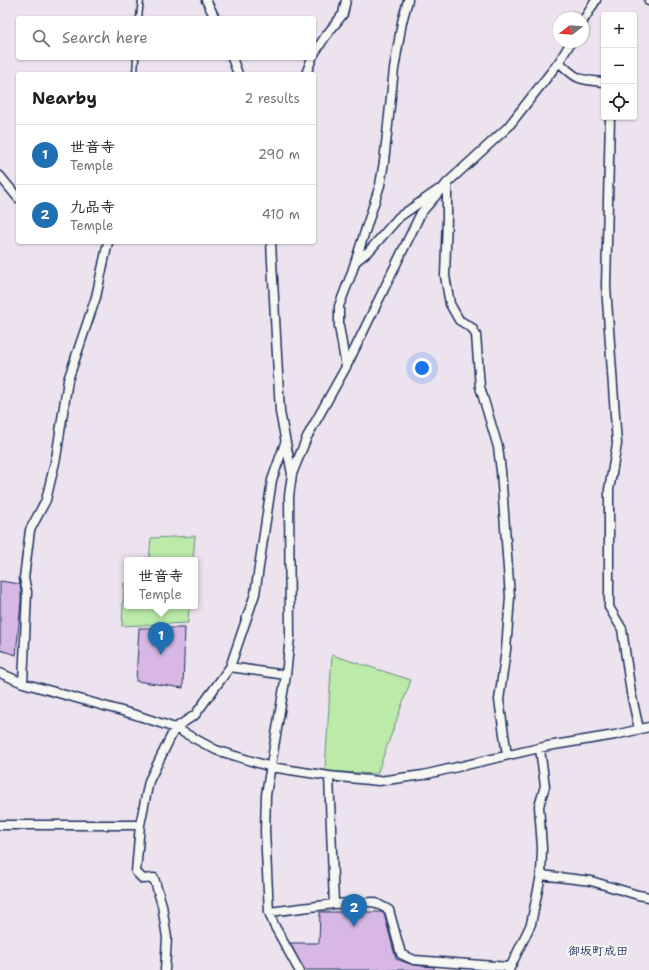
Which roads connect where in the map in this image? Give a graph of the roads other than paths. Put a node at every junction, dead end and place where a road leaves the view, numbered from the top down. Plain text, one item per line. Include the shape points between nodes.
1 (141, 0) edge
2 (206, 0) edge
3 (346, 0) edge
4 (408, 0) edge
5 (596, 0) edge
6 (589, 12) edge
7 (139, 16) edge
8 (214, 16) edge
9 (567, 48) edge
10 (316, 51) edge
11 (136, 60) edge
12 (233, 60) edge
13 (311, 60) edge
14 (559, 62) junction
15 (135, 72) edge
16 (237, 72) edge
17 (307, 72) edge
18 (601, 82) edge
19 (610, 120) edge
20 (0, 176) edge
21 (447, 184) junction
22 (16, 196) edge
23 (108, 244) edge
24 (271, 244) edge
25 (355, 262) junction
26 (346, 367) junction
27 (286, 442) junction
28 (292, 474) junction
29 (230, 667) junction
30 (0, 673) edge
31 (286, 675) junction
32 (23, 683) junction
33 (649, 727) edge
34 (175, 728) junction
35 (639, 729) junction
36 (540, 749) junction
37 (507, 755) junction
38 (271, 767) junction
39 (329, 776) junction
40 (140, 825) junction
41 (0, 826) edge
42 (541, 875) junction
43 (649, 897) edge
44 (334, 904) junction
45 (269, 912) junction
46 (509, 969) edge
47 (165, 970) edge
48 (299, 970) edge

1 - 7 lane
2 - 8 street
3 - 10 street via 343,14
4 - 25 street via 394,70 380,185
5 - 6 street
9 - 14 street
11 - 15 lane
12 - 16 street
13 - 17 street
14 - 18 street via 571,74 582,80
14 - 21 street via 508,127
19 - 35 street via 606,286 617,444 609,490 609,607 622,629
20 - 22 street
21 - 25 street via 399,217 370,250
21 - 26 street via 421,213
21 - 37 street via 445,276 450,304 459,320 472,328 476,335 480,387 498,447 501,471 510,597 499,700
23 - 32 street via 96,297 68,380 56,458 46,500 30,530 24,578 27,592
24 - 27 street via 280,412
25 - 26 street via 339,306 339,326
26 - 28 street via 307,437
27 - 28 street
27 - 29 street via 272,480 255,594
28 - 31 street via 289,496 290,637
29 - 31 street
29 - 34 street via 195,715
30 - 32 street
31 - 38 street
32 - 34 street
33 - 35 street
34 - 38 street via 216,750
34 - 40 street via 150,781
35 - 36 street
36 - 37 street
36 - 42 street via 545,786 539,806
37 - 39 street via 422,775 379,781
38 - 39 street
38 - 45 street via 266,796 265,831
39 - 44 street
40 - 41 street
40 - 47 street via 136,872 143,879 154,878 162,905 167,938
42 - 43 street via 591,881
42 - 46 street via 531,924
44 - 45 street
44 - 46 street via 374,902 389,910 401,954 414,960
45 - 48 street

